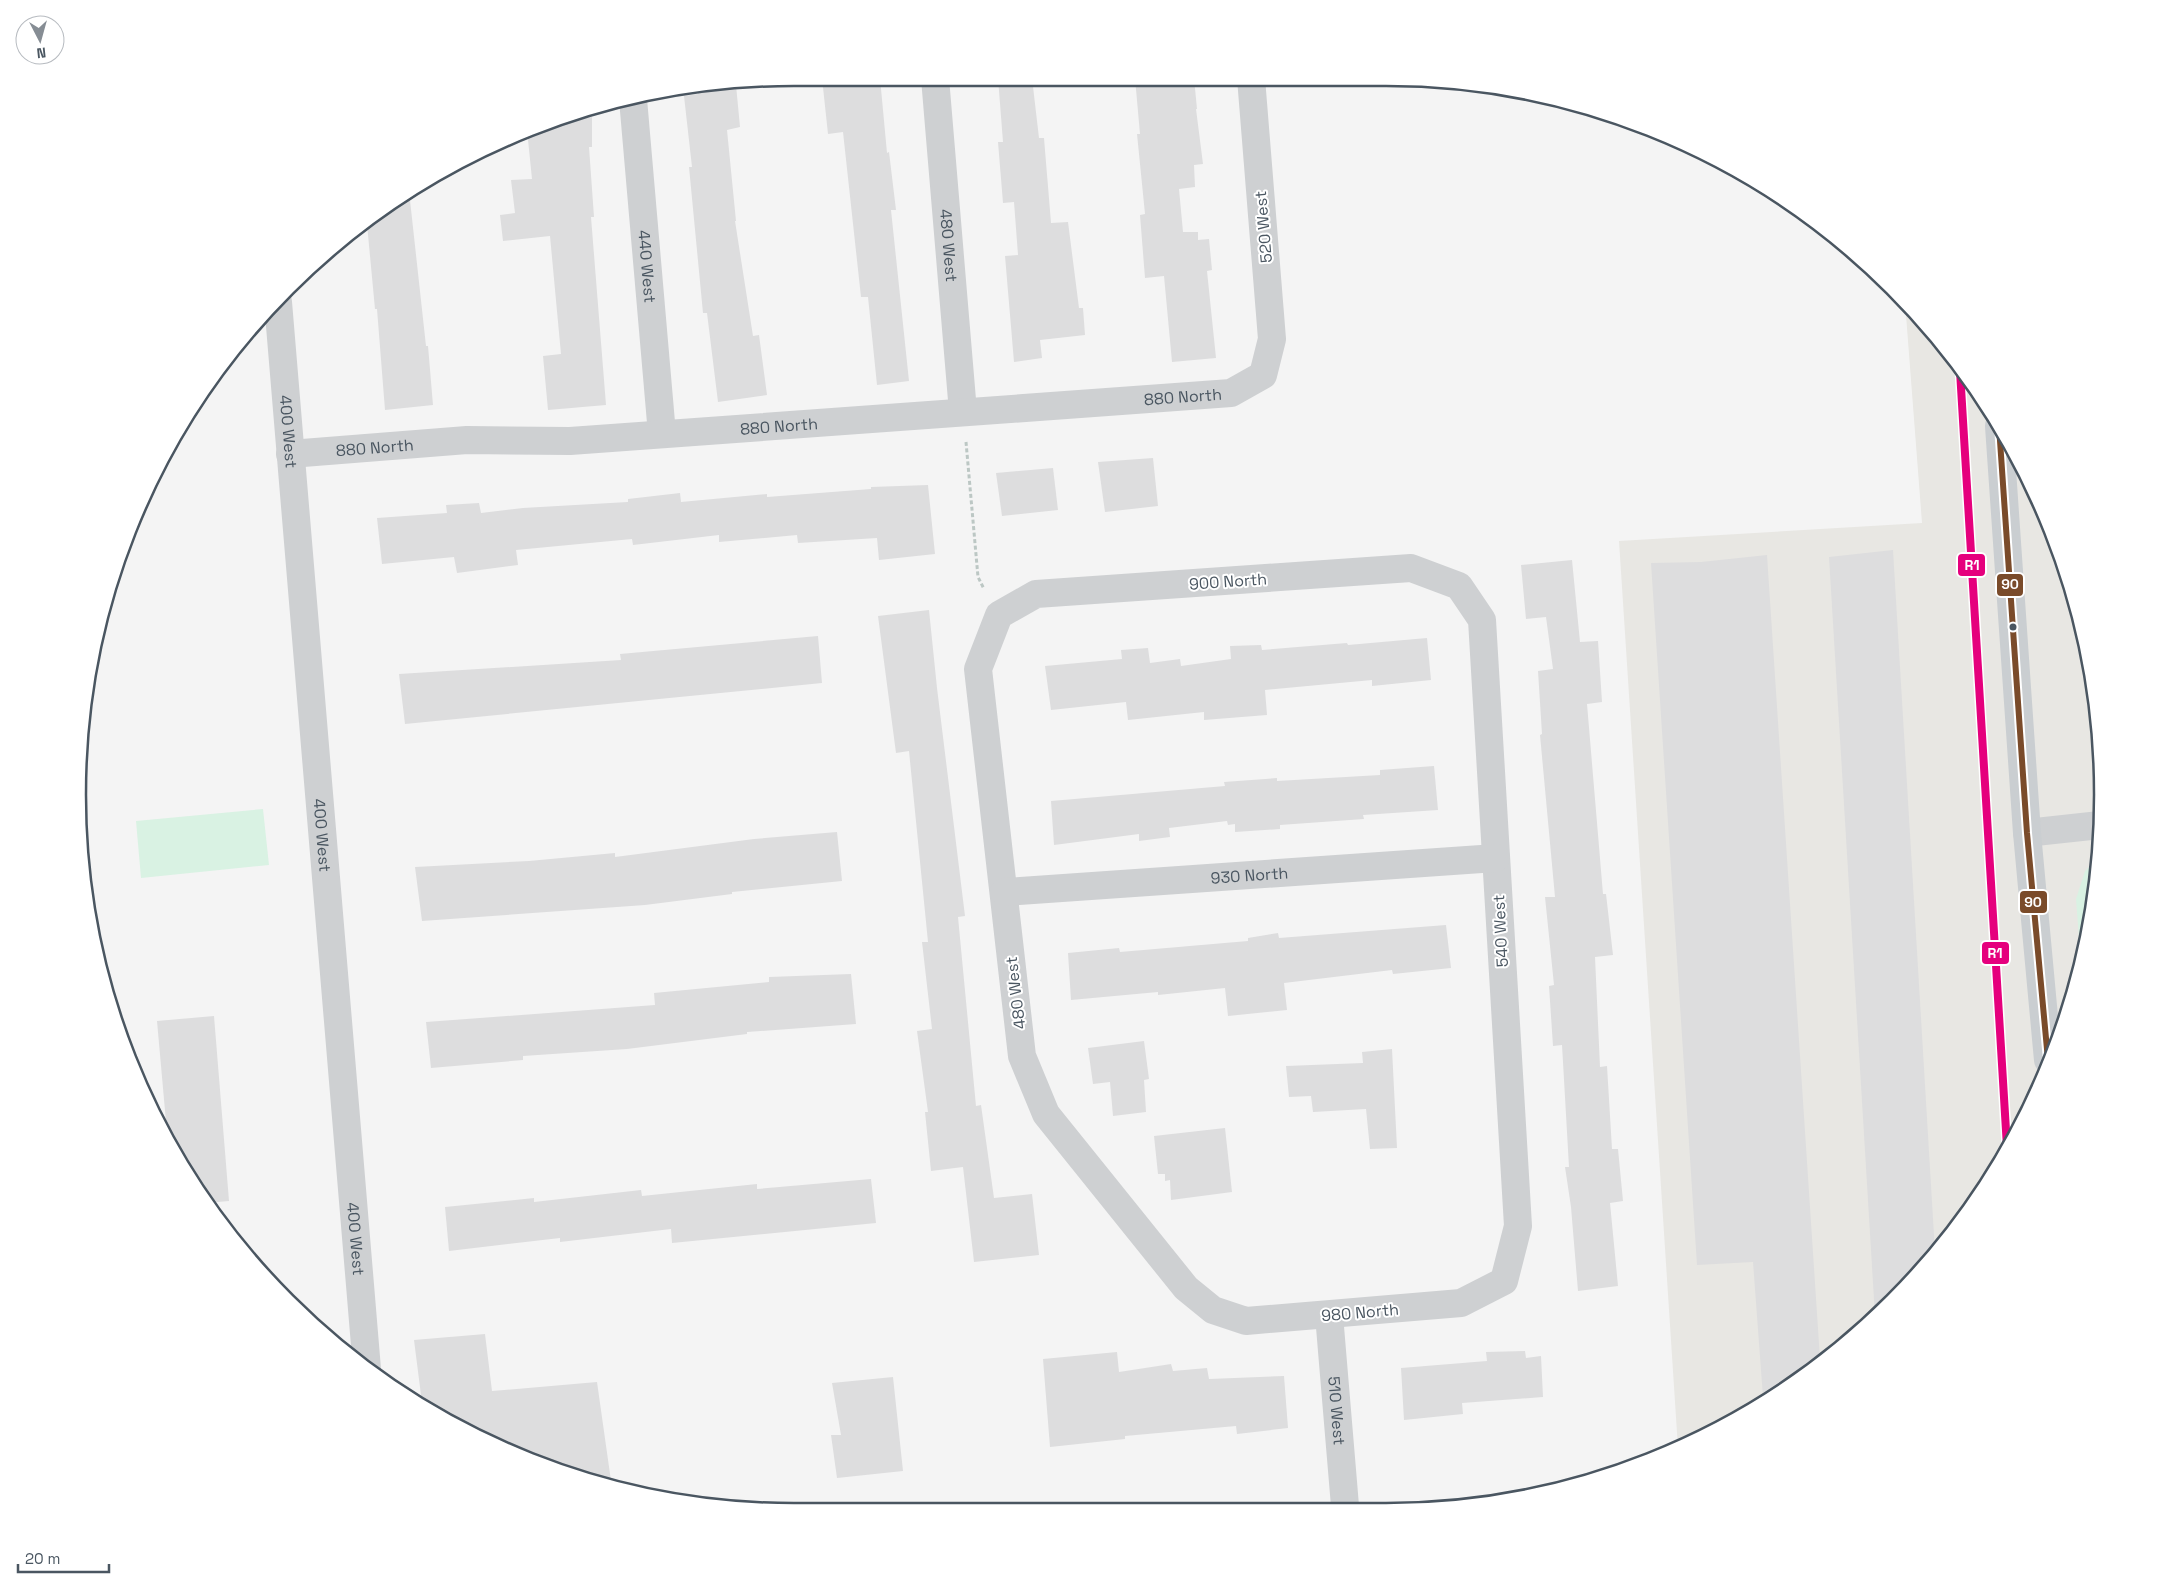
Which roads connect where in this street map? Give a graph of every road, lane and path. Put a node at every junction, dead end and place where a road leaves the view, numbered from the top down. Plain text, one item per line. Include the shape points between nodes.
1 (936, 86) edge
2 (1252, 86) edge
3 (634, 105) edge
4 (279, 310) edge
5 (1263, 375) joint
6 (963, 412) junction
7 (662, 434) junction
8 (290, 454) junction
9 (2008, 457) edge
10 (1459, 586) joint
11 (992, 604) junction
12 (2093, 826) edge
13 (2027, 832) junction
14 (1496, 858) junction
15 (1004, 892) junction
16 (2047, 1047) edge
17 (1504, 1282) joint
18 (1213, 1310) joint
19 (1329, 1315) junction
20 (366, 1358) edge
21 (1345, 1503) edge

1 - 6 street, 480 West
2 - 5 street, 520 West via 1272,339
3 - 7 street, 440 West
4 - 8 street, 400 West
5 - 6 street, 880 North via 1230,393
6 - 7 street, 880 North
6 - 11 path via 978,577
7 - 8 street, 880 North via 570,441 467,440
8 - 20 street, 400 West
9 - 13 main road
10 - 11 street, 900 North via 1411,568 1036,594
10 - 14 street, 540 West via 1482,620
11 - 15 street, 480 West via 978,669
12 - 13 street
13 - 16 main road
14 - 15 street, 930 North
14 - 17 street, 540 West via 1518,1226
15 - 18 street, 480 West via 1022,1056 1046,1114 1186,1288
17 - 19 street, 980 North via 1461,1303
18 - 19 street, 980 North via 1246,1321
19 - 21 street, 510 West

